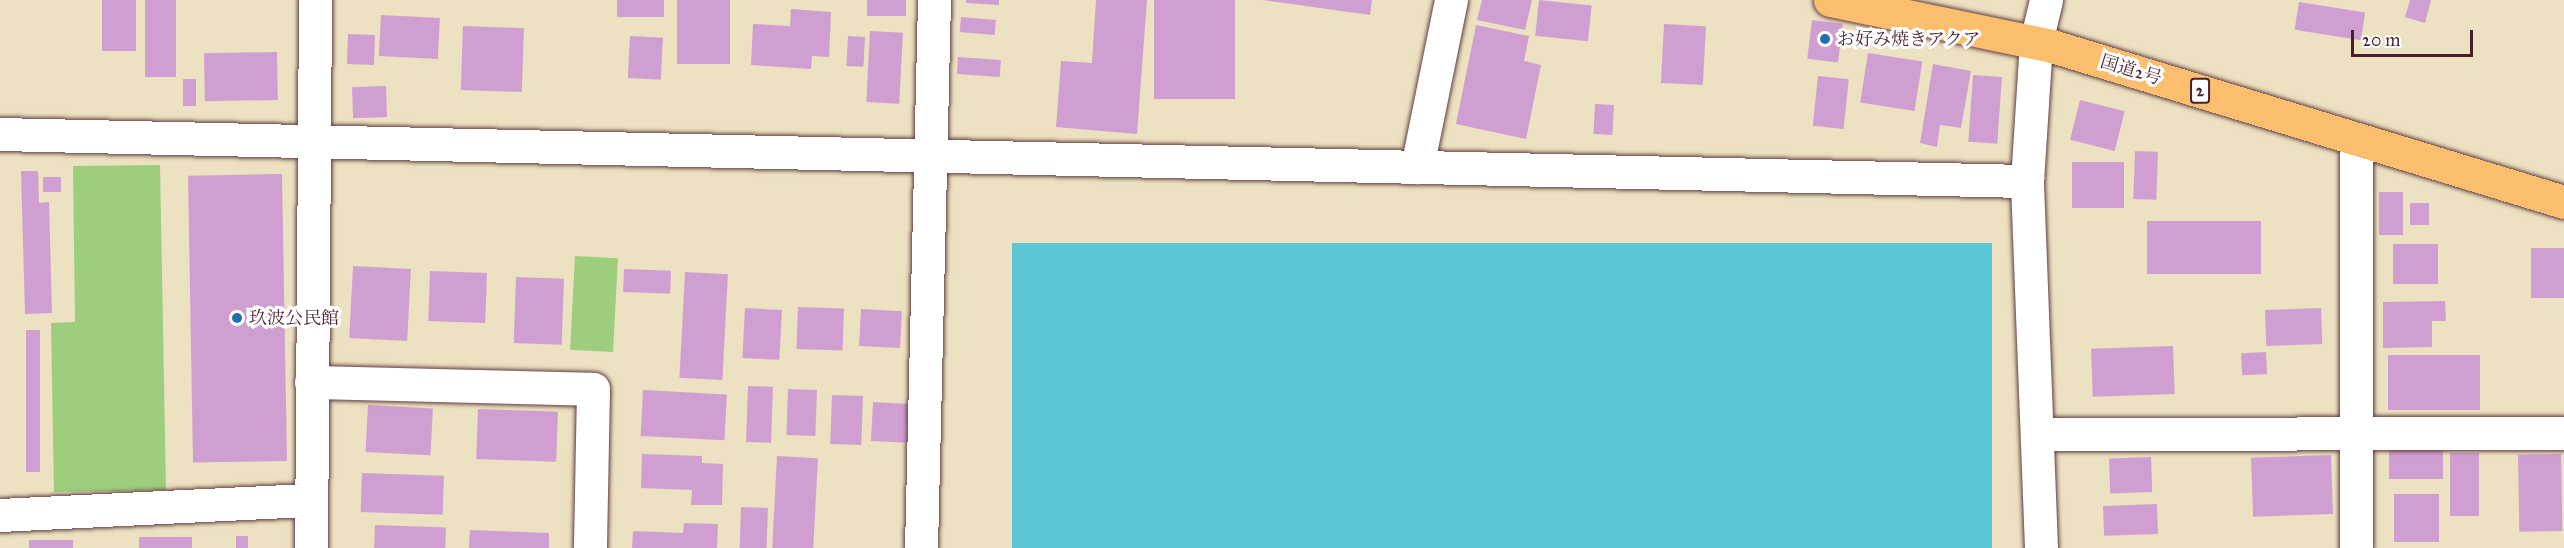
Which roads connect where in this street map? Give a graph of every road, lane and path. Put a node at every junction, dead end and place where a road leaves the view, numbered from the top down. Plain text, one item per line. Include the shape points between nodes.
1 (315, 0) edge
2 (934, 0) edge
3 (1451, 0) edge
4 (1830, 0) edge
5 (2046, 0) edge
6 (2036, 42) junction
7 (0, 134) edge
8 (2356, 139) junction
9 (311, 141) junction
10 (926, 153) junction
11 (1417, 167) junction
12 (2027, 181) junction
13 (2564, 202) edge
14 (311, 382) junction
15 (2355, 431) junction
16 (2564, 433) edge
17 (2037, 434) junction
18 (311, 500) junction
19 (0, 515) edge
20 (311, 548) edge
21 (590, 548) edge
22 (921, 548) edge
23 (2041, 548) edge
24 (2356, 548) edge

1 - 9 street
2 - 10 street
3 - 11 street
4 - 6 highway, 国道2号 / 2
5 - 6 street
6 - 8 highway, 国道2号 / 2
6 - 12 street
7 - 9 street
8 - 13 highway, 国道2号 / 2
8 - 15 street
9 - 10 street
9 - 14 street
10 - 11 street
10 - 22 street
11 - 12 street
12 - 17 street
14 - 18 street
14 - 21 street via 593,389
15 - 16 street
15 - 17 street
15 - 24 street
17 - 23 street
18 - 19 street
18 - 20 street

